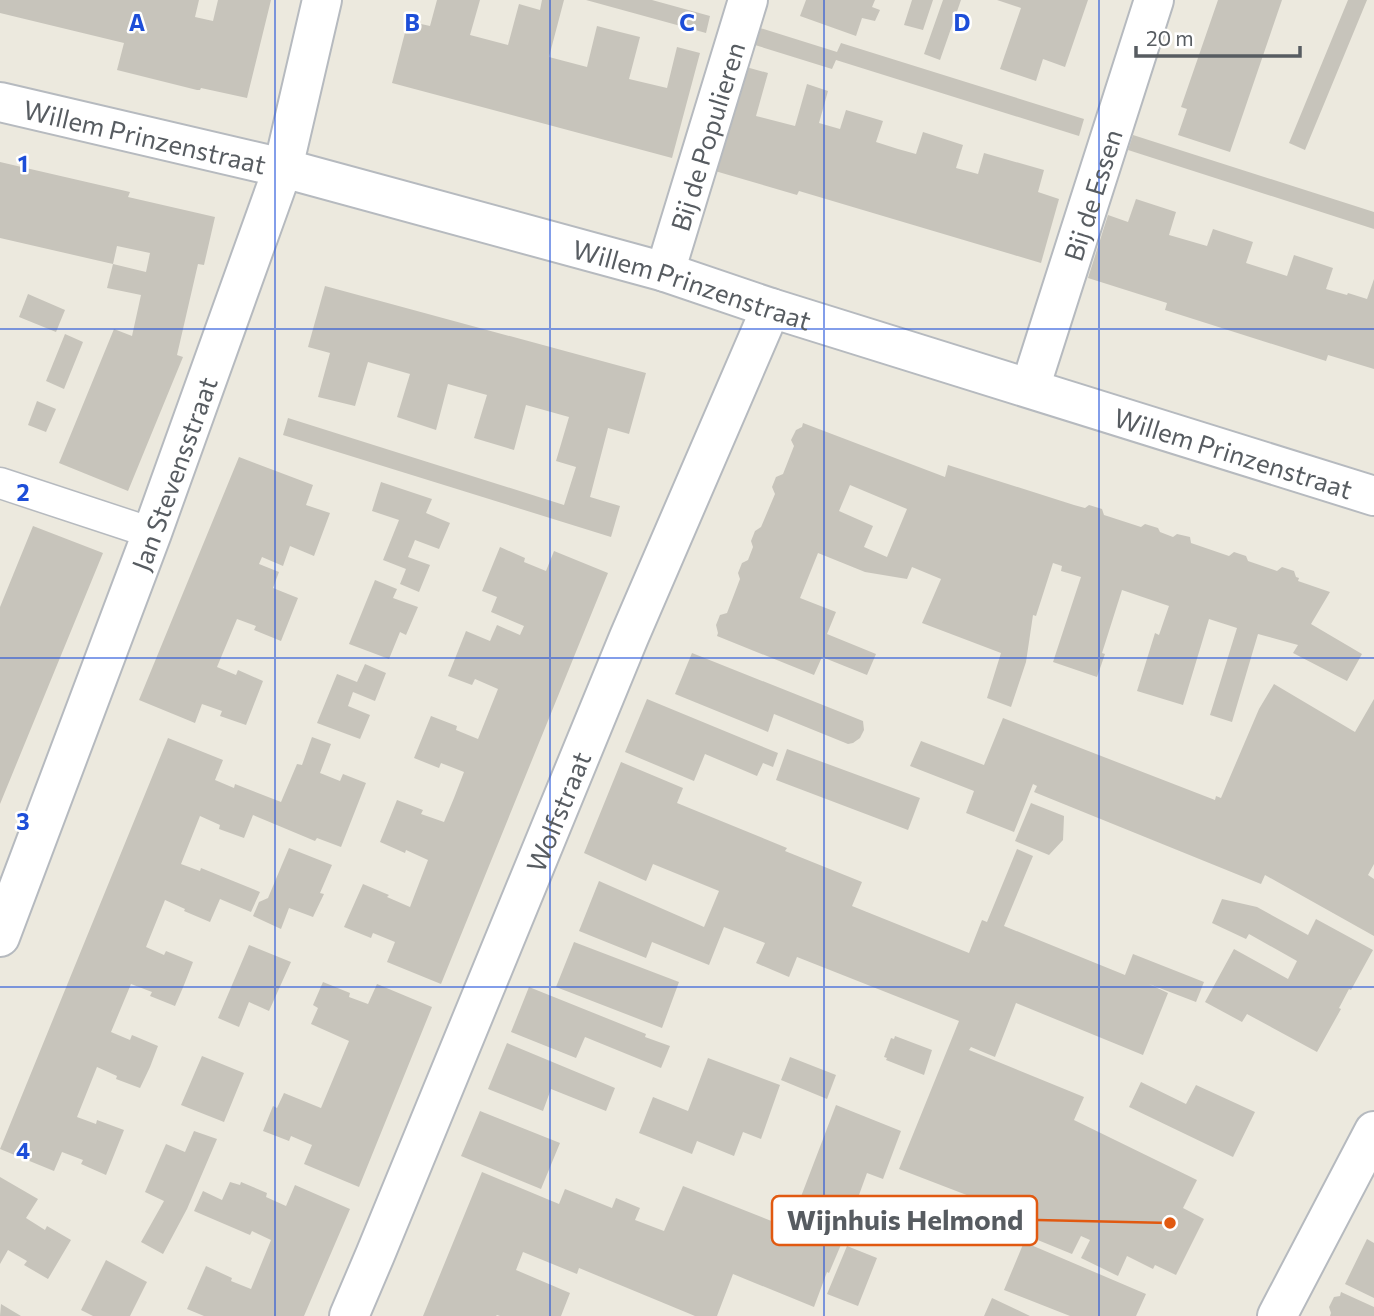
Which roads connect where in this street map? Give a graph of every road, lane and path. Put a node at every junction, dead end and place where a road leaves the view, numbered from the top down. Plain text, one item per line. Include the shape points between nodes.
1 (322, 0) edge
2 (748, 0) edge
3 (1154, 0) edge
4 (0, 102) edge
5 (283, 168) junction
6 (665, 272) junction
7 (771, 308) junction
8 (1030, 388) junction
9 (0, 483) edge
10 (1374, 496) edge
11 (152, 533) junction
12 (0, 937) edge
13 (1374, 1131) edge
14 (349, 1316) edge
15 (1277, 1316) edge

1 - 5 street, Jan Stevensstraat
2 - 6 street, Bij de Populieren
3 - 8 street, Bij de Essen
4 - 5 street, Willem Prinzenstraat
5 - 6 street, Willem Prinzenstraat
5 - 11 street, Jan Stevensstraat
6 - 7 street, Willem Prinzenstraat
7 - 8 street, Willem Prinzenstraat
7 - 14 street, Wolfstraat via 624,650
8 - 10 street, Willem Prinzenstraat
9 - 11 lane
11 - 12 street, Jan Stevensstraat
13 - 15 street

